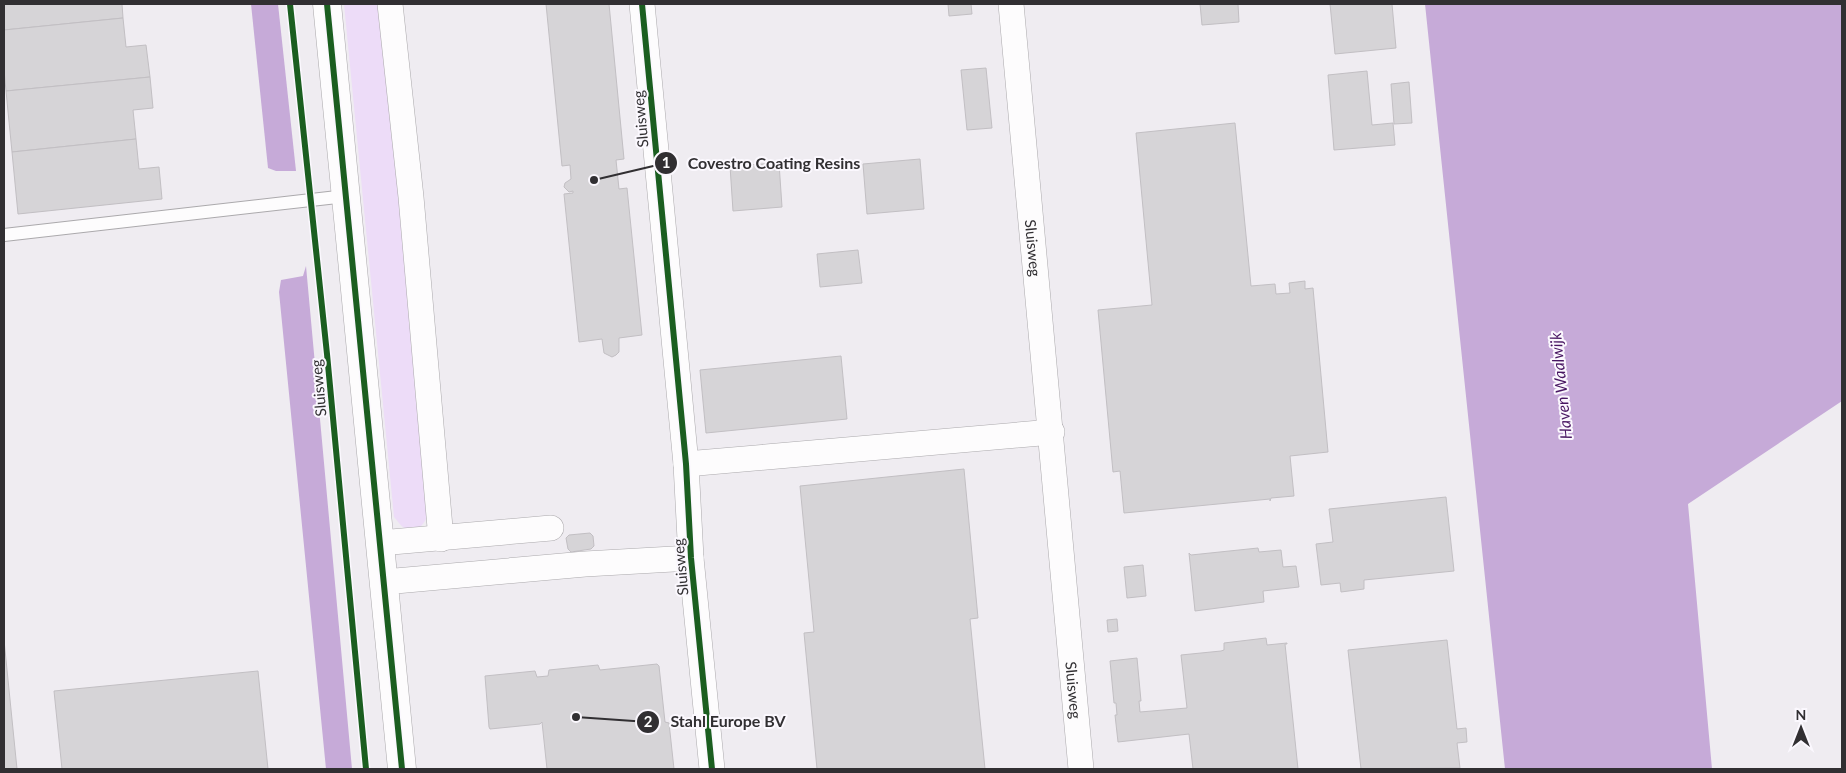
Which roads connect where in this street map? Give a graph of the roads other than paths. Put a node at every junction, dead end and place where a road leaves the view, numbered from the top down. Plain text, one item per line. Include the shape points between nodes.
1 (326, 4) edge
2 (390, 4) edge
3 (642, 4) edge
4 (1011, 4) edge
5 (346, 196) junction
6 (4, 235) edge
7 (1052, 432) junction
8 (686, 464) junction
9 (551, 528) dead end
10 (441, 539) junction
11 (380, 543) junction
12 (691, 558) junction
13 (384, 582) junction
14 (402, 769) edge
15 (712, 769) edge
16 (1081, 769) edge

1 - 5 street
2 - 10 street
3 - 8 street, Sluisweg
4 - 7 street, Sluisweg
5 - 6 lane
5 - 11 street
7 - 8 street
7 - 16 street, Sluisweg
8 - 12 street, Sluisweg
9 - 10 street
10 - 11 street
11 - 13 street
12 - 13 street, Sluisweg
12 - 15 street, Sluisweg
13 - 14 street

